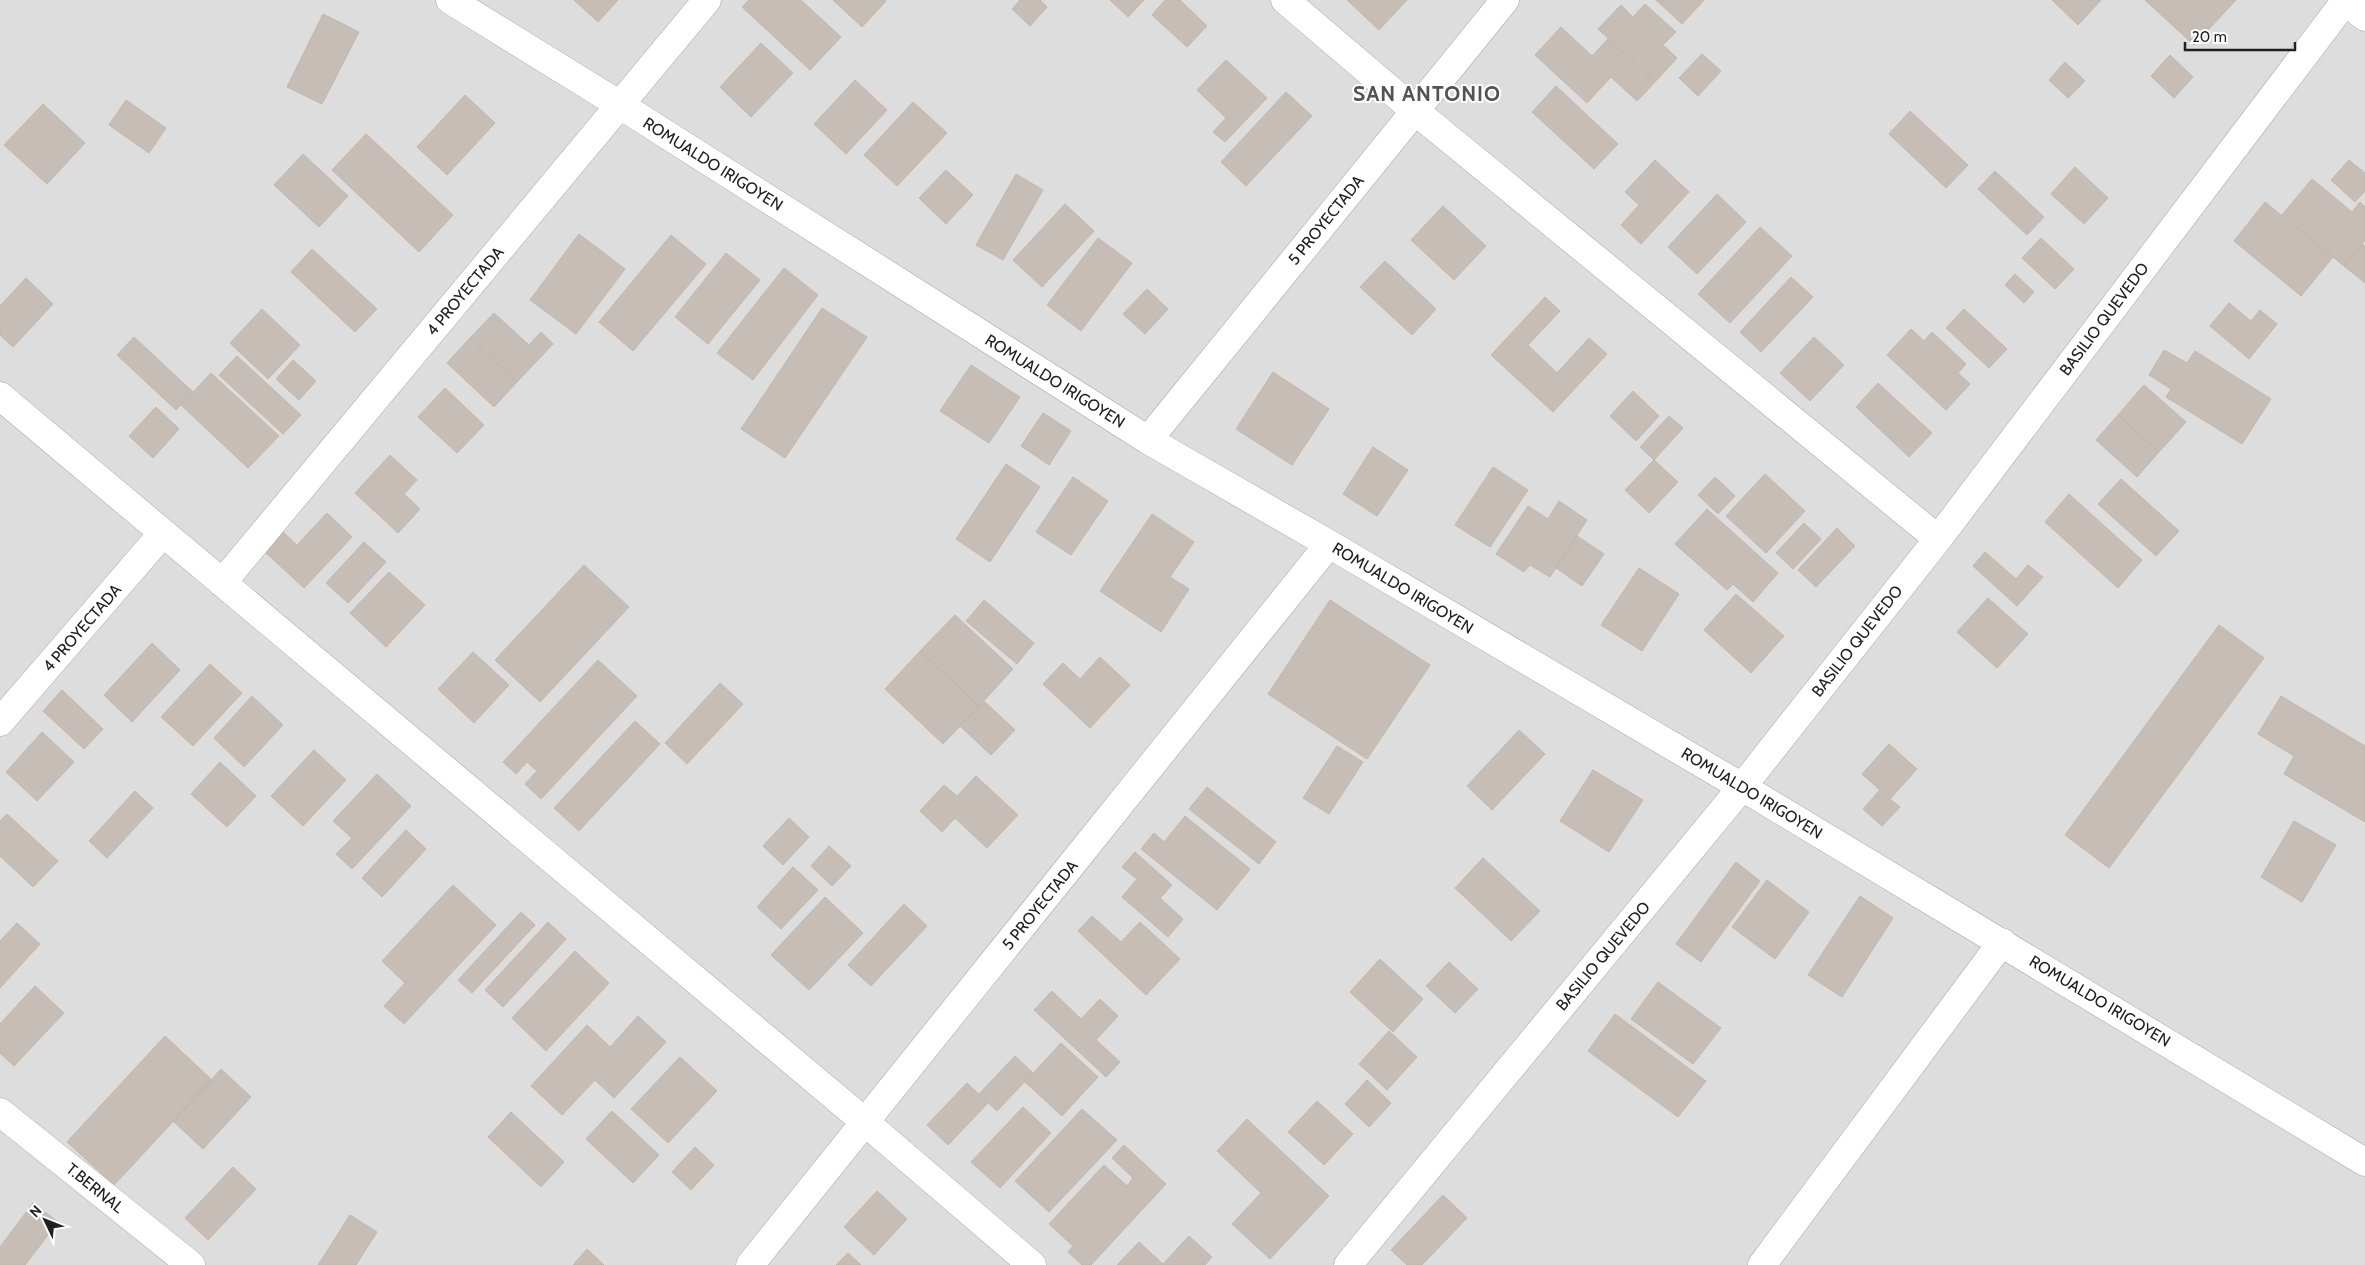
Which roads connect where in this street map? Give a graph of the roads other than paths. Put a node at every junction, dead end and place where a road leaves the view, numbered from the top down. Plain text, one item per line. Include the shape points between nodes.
1 (450, 0) edge
2 (708, 0) edge
3 (1285, 0) edge
4 (1505, 0) edge
5 (2350, 5) edge
6 (620, 105) junction
7 (1414, 110) junction
8 (0, 396) edge
9 (1148, 440) junction
10 (163, 533) junction
11 (1938, 539) junction
12 (1329, 544) junction
13 (222, 583) junction
14 (0, 722) edge
15 (1742, 787) junction
16 (2002, 942) junction
17 (0, 1112) edge
18 (865, 1122) junction
19 (2365, 1162) edge
20 (190, 1265) edge
21 (750, 1265) edge
22 (1032, 1265) edge
23 (1348, 1265) edge
24 (1762, 1265) edge

1 - 6 street, ROMUALDO IRIGOYEN
2 - 6 street, 4 PROYECTADA
3 - 7 street
4 - 7 street, 5 PROYECTADA
5 - 11 street, BASILIO QUEVEDO
6 - 9 street, ROMUALDO IRIGOYEN
6 - 13 street, 4 PROYECTADA
7 - 9 street, 5 PROYECTADA
7 - 11 street
8 - 10 street
9 - 12 street, ROMUALDO IRIGOYEN
10 - 13 street
10 - 14 street, 4 PROYECTADA
11 - 15 street, BASILIO QUEVEDO
12 - 15 street, ROMUALDO IRIGOYEN
12 - 18 street, 5 PROYECTADA
13 - 18 street
15 - 16 street, ROMUALDO IRIGOYEN
15 - 23 street, BASILIO QUEVEDO
16 - 19 street, ROMUALDO IRIGOYEN
16 - 24 street
17 - 20 street, T.BERNAL
18 - 21 street, 5 PROYECTADA
18 - 22 street

